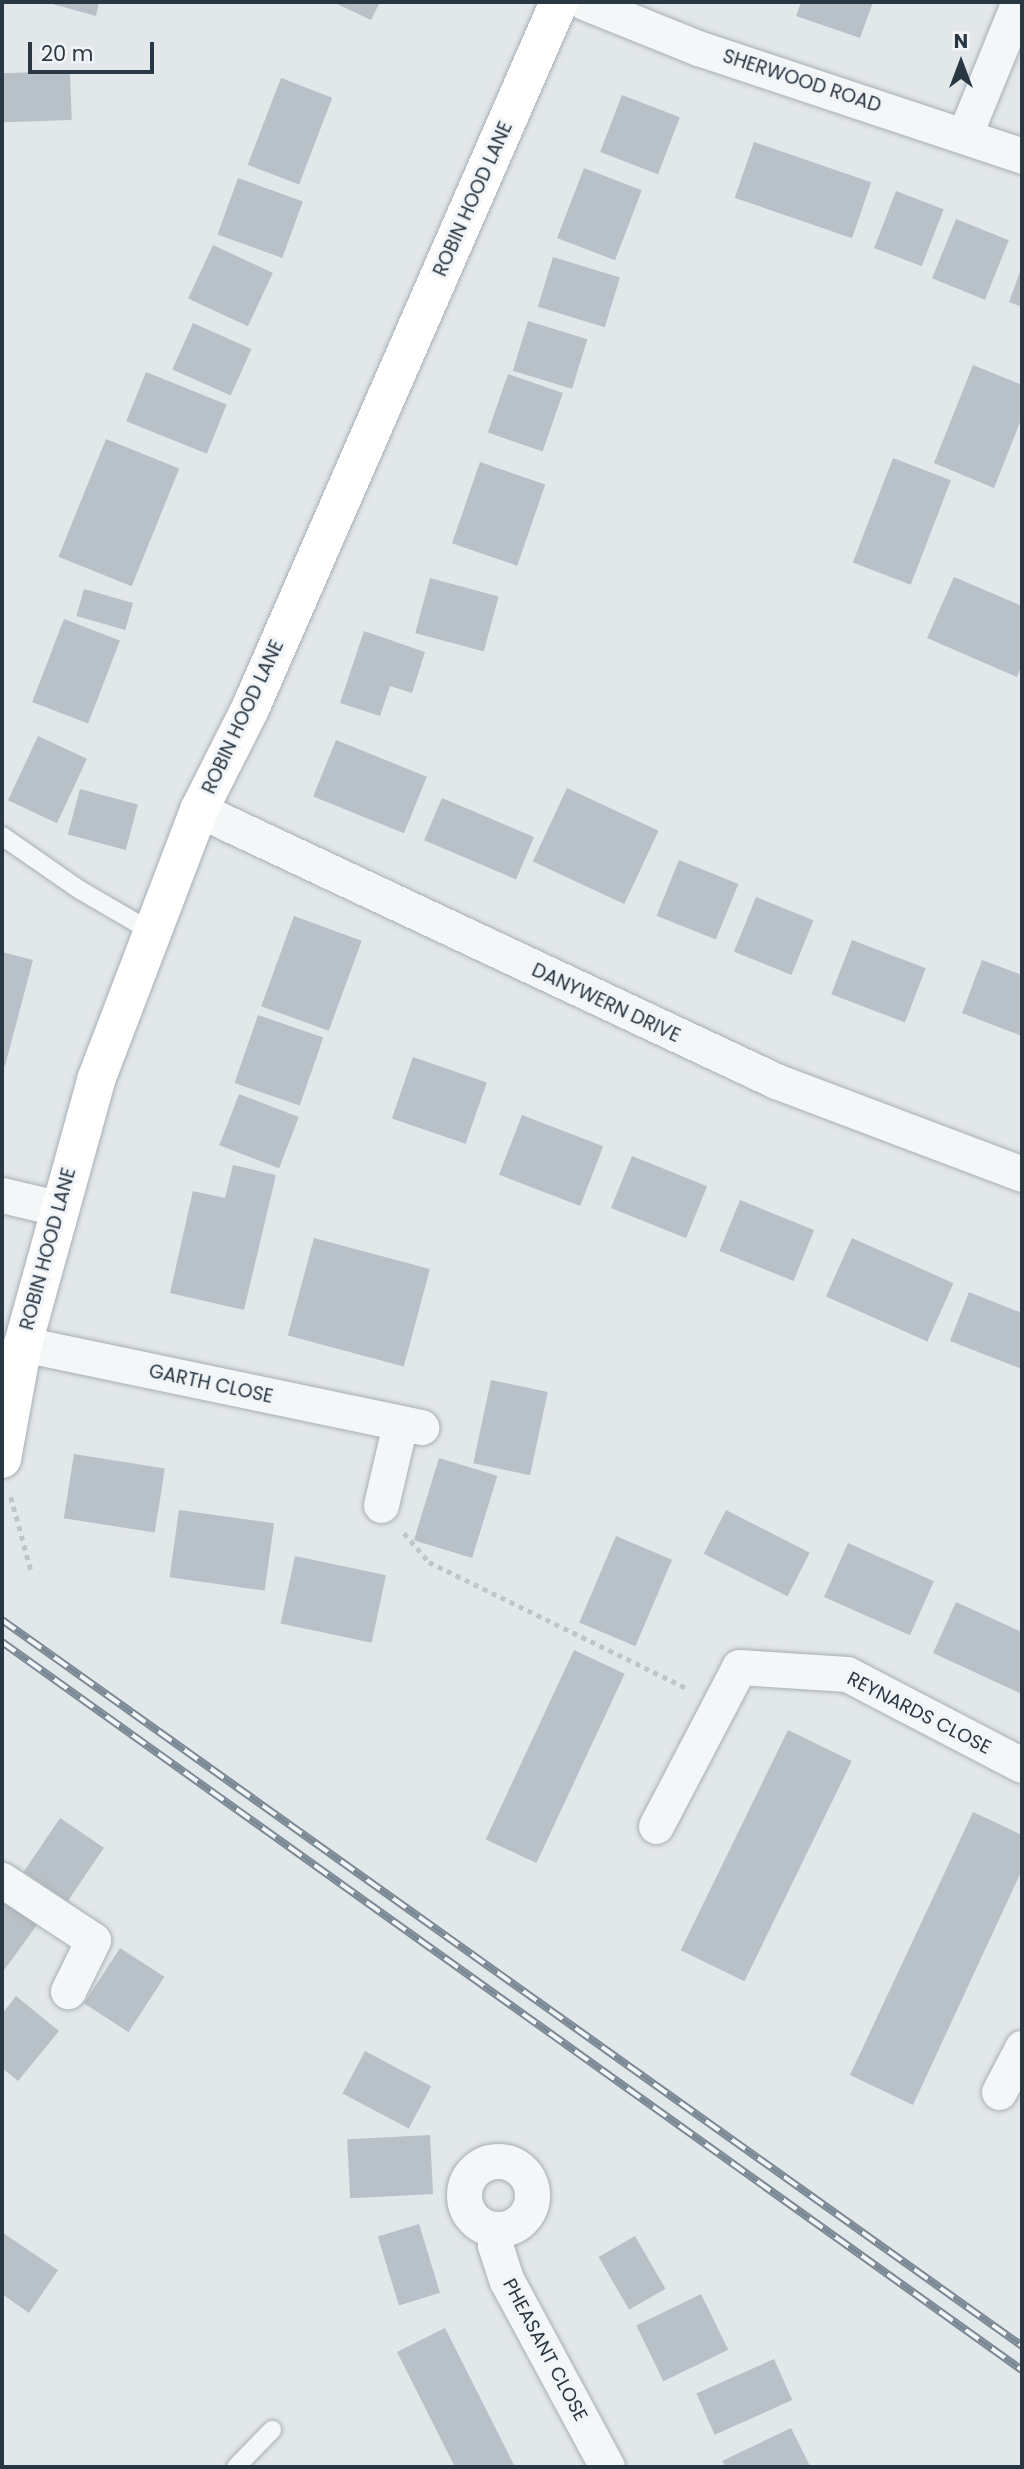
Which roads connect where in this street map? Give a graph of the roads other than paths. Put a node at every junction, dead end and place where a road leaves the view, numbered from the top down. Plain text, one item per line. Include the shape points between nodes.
1 (559, 2) edge
2 (584, 2) edge
3 (1019, 2) edge
4 (965, 134) junction
5 (1022, 156) edge
6 (200, 810) junction
7 (2, 836) edge
8 (154, 933) junction
9 (1022, 1174) edge
10 (2, 1195) edge
11 (57, 1208) junction
12 (23, 1344) junction
13 (4, 1473) edge
14 (382, 1506) road end
15 (1022, 1765) edge
16 (656, 1826) dead end
17 (2, 1880) edge
18 (68, 1992) dead end
19 (1022, 2048) edge
20 (999, 2092) dead end
21 (497, 2229) dead end
22 (272, 2430) dead end
23 (236, 2467) edge
24 (607, 2467) edge

1 - 6 main road, ROBIN HOOD LANE via 250,709
2 - 4 street, SHERWOOD ROAD via 698,48
3 - 4 street
4 - 5 street, SHERWOOD ROAD
6 - 8 main road, ROBIN HOOD LANE
6 - 9 street, DANYWERN DRIVE via 776,1081
7 - 8 lane via 80,890
8 - 11 main road, ROBIN HOOD LANE via 96,1080
10 - 11 street
11 - 12 main road, ROBIN HOOD LANE
12 - 13 main road, ROBIN HOOD LANE
12 - 14 street, GARTH CLOSE via 411,1425
15 - 16 street, REYNARDS CLOSE via 847,1674 739,1667
17 - 18 street via 93,1940
19 - 20 street
21 - 24 street, PHEASANT CLOSE via 495,2245 507,2281
22 - 23 lane

